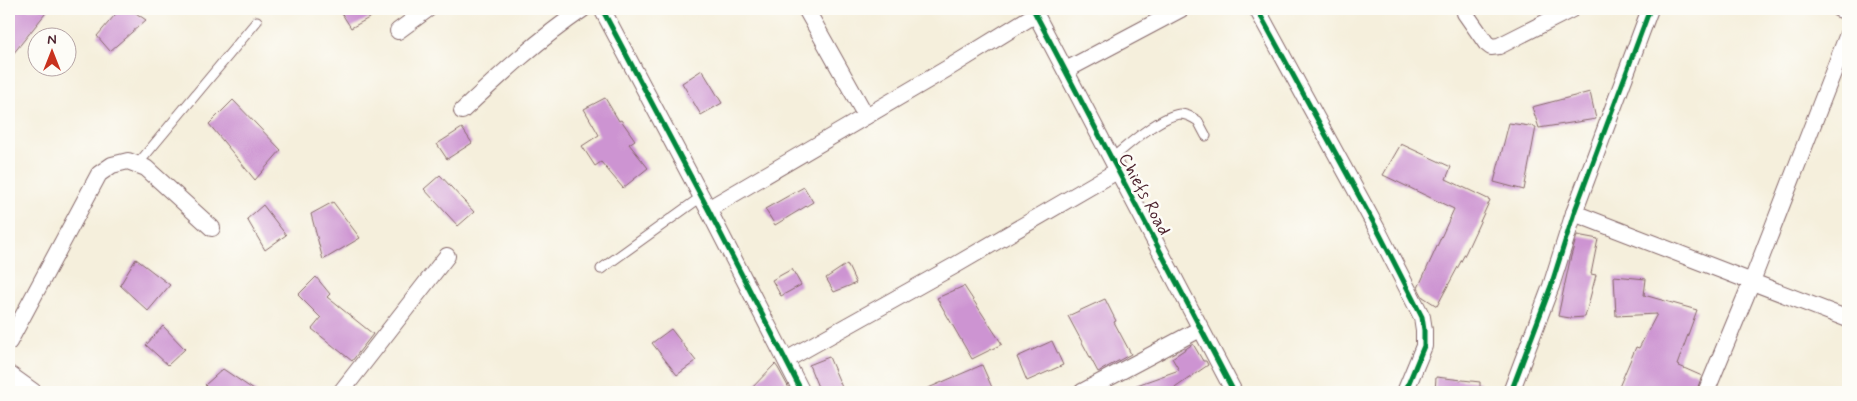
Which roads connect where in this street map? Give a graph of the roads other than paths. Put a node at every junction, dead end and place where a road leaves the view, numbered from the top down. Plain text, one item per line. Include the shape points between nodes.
1 (428, 9) edge
2 (583, 9) edge
3 (602, 9) edge
4 (806, 9) edge
5 (1181, 9) edge
6 (1257, 9) edge
7 (1572, 9) edge
8 (1650, 9) edge
9 (1839, 9) edge
10 (1034, 11) edge
11 (1465, 12) dead end
12 (1848, 12) edge
13 (257, 21) dead end
14 (398, 31) dead end
15 (1848, 34) edge
16 (1066, 70) junction
17 (462, 111) dead end
18 (866, 116) junction
19 (1206, 136) dead end
20 (137, 165) junction
21 (1114, 165) junction
22 (705, 203) junction
23 (1574, 213) junction
24 (212, 228) dead end
25 (447, 256) dead end
26 (601, 269) dead end
27 (1752, 281) junction
28 (1848, 319) edge
29 (1200, 328) junction
30 (9, 342) edge
31 (786, 360) junction
32 (9, 374) edge
33 (34, 392) edge
34 (341, 392) edge
35 (802, 392) edge
36 (1082, 392) edge
37 (1234, 392) edge
38 (1405, 392) edge
39 (1511, 392) edge
40 (1706, 392) edge

1 - 14 street
2 - 17 street via 534,45
3 - 22 street
4 - 18 street
5 - 16 street
6 - 38 street via 1422,317 1424,346
7 - 11 street via 1491,47
8 - 23 street
9 - 12 street
10 - 16 street, Chiefs Road
10 - 18 street
13 - 20 lane
15 - 27 street
16 - 21 street, Chiefs Road
18 - 22 street
19 - 21 lane via 1198,121 1182,114 1173,115 1145,131
20 - 24 street via 146,168
20 - 30 street via 128,162 112,165 99,174
21 - 29 street, Chiefs Road
21 - 31 street via 954,266
22 - 26 lane
22 - 31 street
23 - 27 street
23 - 39 street via 1551,286
25 - 34 street
27 - 28 street
27 - 40 street
29 - 36 street
29 - 37 street, Chiefs Road
31 - 35 street
32 - 33 street

